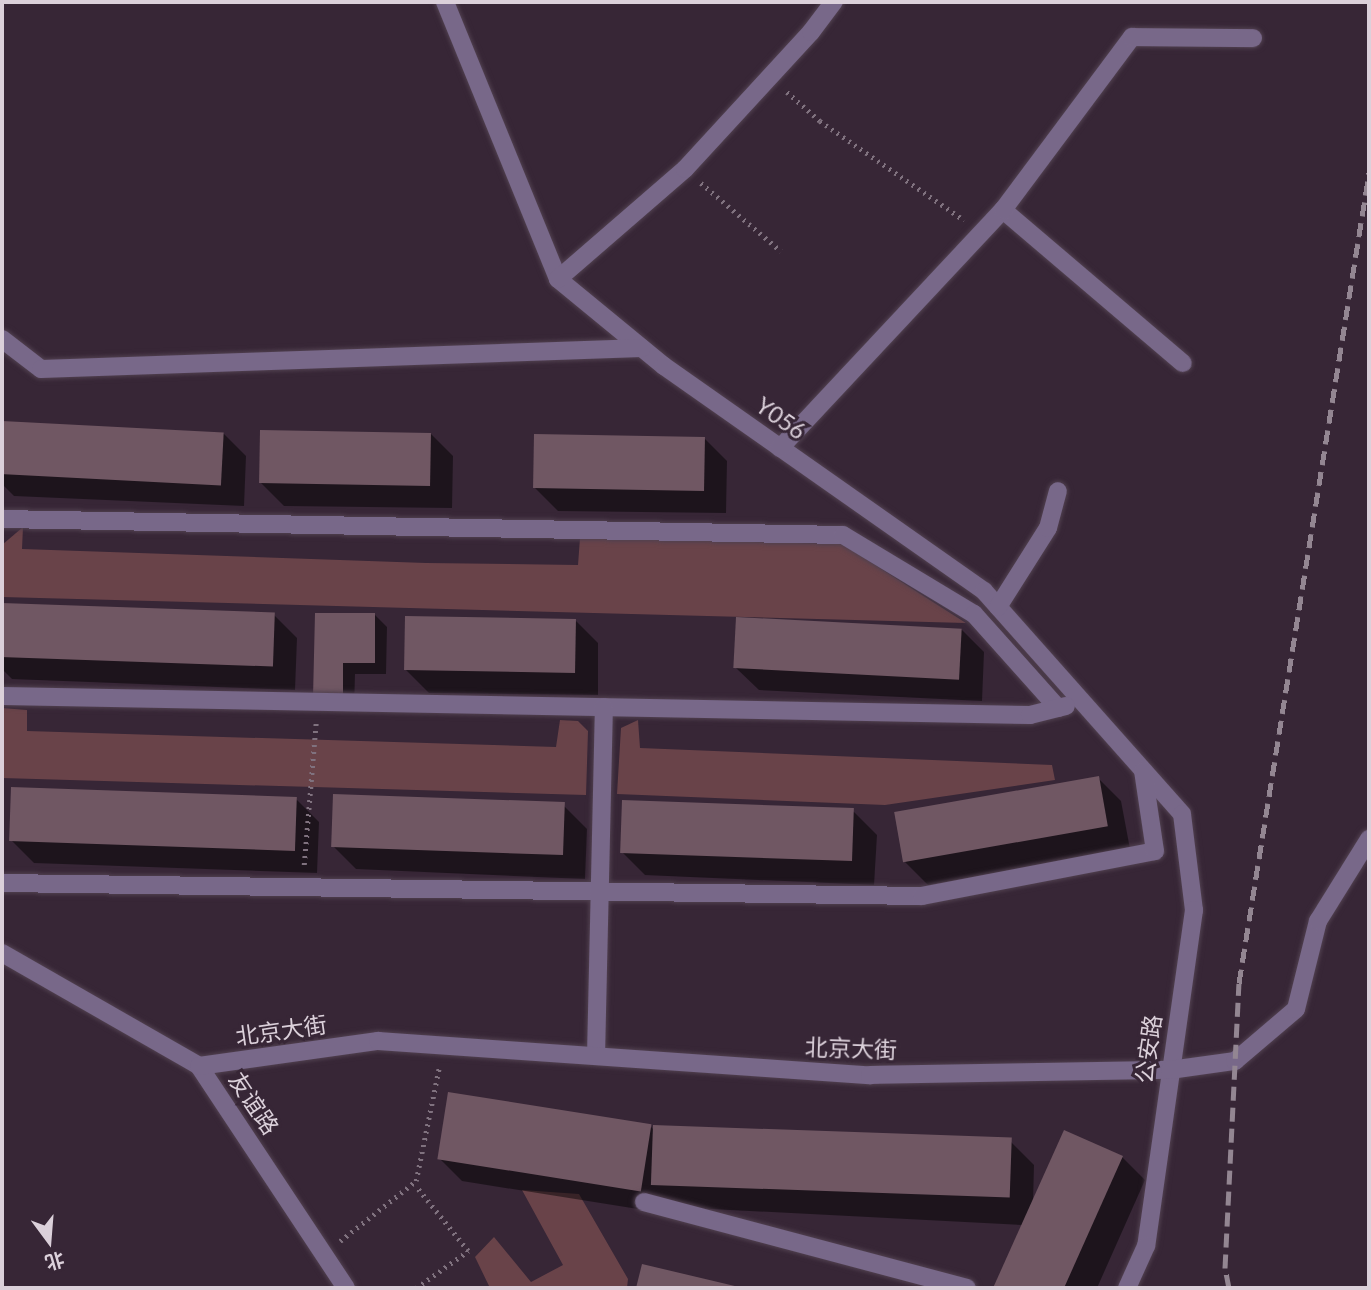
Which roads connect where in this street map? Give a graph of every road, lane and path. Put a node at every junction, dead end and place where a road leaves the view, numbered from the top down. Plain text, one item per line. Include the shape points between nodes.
1 (445, 2) edge
2 (834, 2) edge
3 (1253, 38) dead end
4 (770, 77) junction
5 (685, 169) junction
6 (1003, 210) junction
7 (982, 233) junction
8 (781, 251) dead end
9 (558, 279) junction
10 (2, 339) edge
11 (642, 348) junction
12 (1183, 363) dead end
13 (780, 447) junction
14 (1058, 491) dead end
15 (2, 519) edge
16 (998, 607) junction
17 (2, 696) edge
18 (318, 702) junction
19 (1083, 702) junction
20 (604, 707) junction
21 (1058, 708) junction
22 (1143, 771) junction
23 (1182, 814) joint
24 (1369, 839) edge
25 (2, 883) edge
26 (302, 887) junction
27 (597, 892) junction
28 (2, 953) edge
29 (596, 1056) junction
30 (199, 1066) junction
31 (439, 1068) dead end
32 (1170, 1070) junction
33 (418, 1189) dead end
34 (644, 1202) dead end
35 (325, 1251) junction
36 (346, 1288) edge
37 (416, 1288) edge
38 (967, 1288) edge
39 (1127, 1288) edge

1 - 9 street, Y056 / Y056
2 - 4 street
3 - 6 street via 1132,37
4 - 5 street
4 - 7 path via 820,121
5 - 8 path
5 - 9 street
6 - 7 street
6 - 12 street
7 - 13 street
9 - 11 street, Y056 / Y056
10 - 11 street via 41,369
11 - 13 street, Y056 / Y056
13 - 16 street, Y056 / Y056 via 984,591
14 - 16 street via 1048,528
15 - 21 street via 844,535 974,614
16 - 19 street, Y056 / Y056
17 - 18 street
18 - 20 street
18 - 26 path
19 - 21 street
19 - 22 street, Y056 / Y056
20 - 21 street via 1030,715
20 - 27 street
22 - 23 street, Y056 / Y056
22 - 27 street via 1155,851 922,896
23 - 32 street, 公安路 via 1194,910
24 - 32 street, 北京大街 via 1318,921 1296,1009 1236,1061
25 - 26 street
26 - 27 street
27 - 29 street
28 - 30 street, 友谊路
29 - 30 street, 北京大街 via 378,1041
29 - 32 street, 北京大街 via 870,1075
30 - 35 street, 友谊路
31 - 35 path via 416,1181
32 - 39 street, 公安路 via 1146,1246
33 - 37 path via 468,1251
34 - 38 street
35 - 36 street, 友谊路

